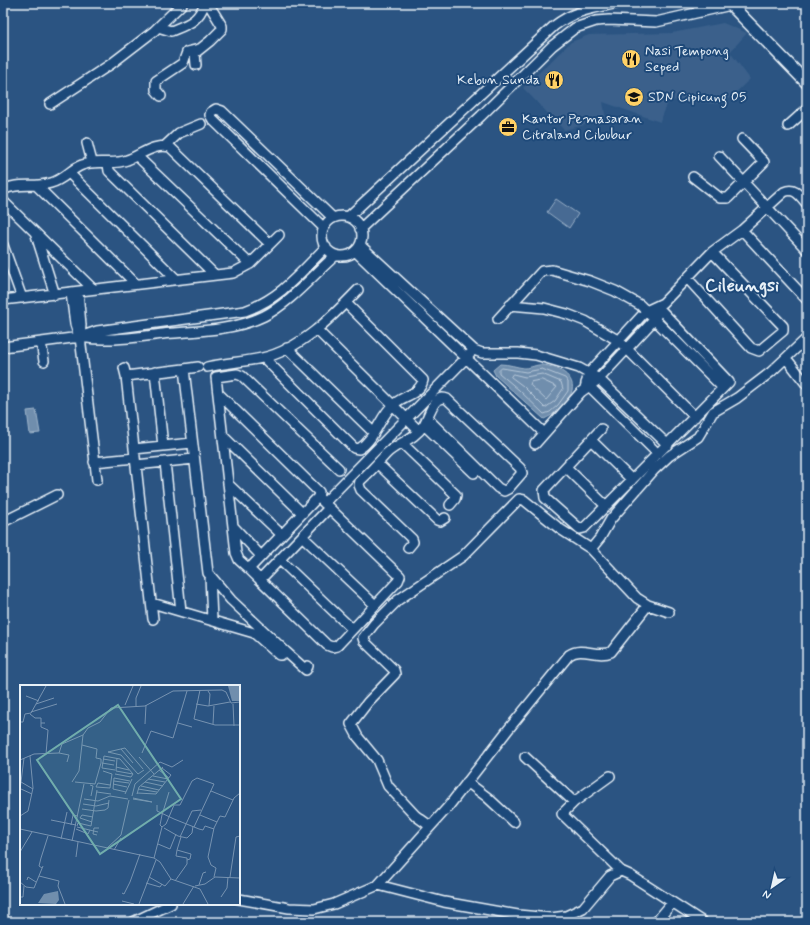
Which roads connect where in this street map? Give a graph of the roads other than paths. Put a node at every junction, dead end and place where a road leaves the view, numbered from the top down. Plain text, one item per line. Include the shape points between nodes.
1 (183, 3) edge
2 (205, 3) edge
3 (208, 3) edge
4 (619, 3) edge
5 (696, 3) edge
6 (730, 4) edge
7 (702, 12) junction
8 (158, 27) junction
9 (200, 49) junction
10 (196, 65) dead end
11 (495, 81) junction
12 (807, 83) edge
13 (505, 91) junction
14 (161, 96) dead end
15 (50, 104) dead end
16 (807, 109) edge
17 (456, 117) junction
18 (202, 124) dead end
19 (788, 126) dead end
20 (466, 129) junction
21 (742, 139) dead end
22 (87, 143) dead end
23 (165, 146) junction
24 (136, 156) junction
25 (718, 156) dead end
26 (92, 162) junction
27 (108, 164) junction
28 (69, 173) junction
29 (693, 177) dead end
30 (743, 182) junction
31 (37, 186) junction
32 (3, 190) edge
33 (3, 201) edge
34 (807, 204) edge
35 (767, 208) junction
36 (348, 217) junction
37 (333, 218) junction
38 (324, 228) junction
39 (360, 229) junction
40 (742, 230) junction
41 (36, 233) junction
42 (279, 235) dead end
43 (270, 244) junction
44 (3, 245) edge
45 (326, 248) junction
46 (357, 248) junction
47 (807, 250) edge
48 (712, 252) junction
49 (336, 255) junction
50 (250, 264) junction
51 (381, 269) junction
52 (215, 275) junction
53 (687, 278) junction
54 (176, 280) junction
55 (136, 284) junction
56 (93, 290) junction
57 (358, 290) dead end
58 (75, 292) junction
59 (55, 295) junction
60 (22, 298) junction
61 (3, 300) edge
62 (807, 300) edge
63 (346, 303) junction
64 (510, 305) junction
65 (660, 306) junction
66 (646, 311) junction
67 (498, 319) dead end
68 (654, 320) junction
69 (316, 330) junction
70 (80, 337) junction
71 (807, 338) edge
72 (619, 341) junction
73 (41, 342) junction
74 (3, 347) edge
75 (287, 348) junction
76 (627, 348) junction
77 (474, 350) junction
78 (264, 358) junction
79 (466, 358) junction
80 (786, 358) junction
81 (44, 361) dead end
82 (184, 369) junction
83 (155, 372) junction
84 (589, 373) junction
85 (599, 379) junction
86 (587, 385) junction
87 (807, 385) edge
88 (723, 388) junction
89 (218, 393) junction
90 (392, 405) junction
91 (695, 417) junction
92 (406, 418) junction
93 (423, 425) junction
94 (601, 429) dead end
95 (374, 432) junction
96 (544, 433) junction
97 (224, 436) junction
98 (592, 440) junction
99 (192, 443) junction
100 (402, 443) junction
101 (535, 444) dead end
102 (668, 445) junction
103 (163, 446) junction
104 (658, 454) junction
105 (135, 457) junction
106 (194, 459) junction
107 (94, 462) junction
108 (165, 462) junction
109 (378, 464) junction
110 (566, 467) junction
111 (339, 469) dead end
112 (97, 480) dead end
113 (632, 480) junction
114 (228, 484) junction
115 (57, 495) dead end
116 (324, 503) junction
117 (450, 505) dead end
118 (606, 506) junction
119 (302, 513) junction
120 (445, 518) dead end
121 (3, 522) edge
122 (233, 526) junction
123 (282, 534) junction
124 (303, 537) junction
125 (408, 548) dead end
126 (591, 549) junction
127 (261, 556) junction
128 (280, 560) junction
129 (248, 569) junction
130 (210, 576) junction
131 (260, 580) junction
132 (152, 604) junction
133 (375, 605) junction
134 (648, 605) junction
135 (181, 612) junction
136 (669, 612) dead end
137 (153, 619) dead end
138 (212, 620) junction
139 (352, 629) junction
140 (257, 630) junction
141 (308, 666) dead end
142 (525, 757) dead end
143 (610, 776) dead end
144 (467, 782) junction
145 (574, 802) junction
146 (514, 822) dead end
147 (430, 826) junction
148 (621, 871) junction
149 (378, 885) junction
150 (240, 899) edge
151 (672, 903) junction
152 (169, 905) edge
153 (132, 922) edge
154 (656, 922) edge
155 (703, 922) edge

1 - 8 street
2 - 8 street via 199,16 188,24 171,31
3 - 9 street via 222,29
4 - 11 street via 585,9 567,17
5 - 7 street
6 - 7 street
6 - 12 main road
7 - 13 street via 656,22 610,20 583,24 566,34
8 - 15 street via 111,64
9 - 10 street via 194,57
9 - 14 street via 187,52 183,63 156,81 156,90
11 - 13 street
11 - 17 street
13 - 20 street
16 - 19 street
17 - 20 street
17 - 36 street
18 - 23 street via 179,133
20 - 39 street
21 - 30 street via 764,162
22 - 26 street
23 - 24 street via 149,149
23 - 43 street via 170,147
24 - 27 street
24 - 50 street
25 - 30 street
26 - 27 street
26 - 28 street
27 - 52 street via 109,171
28 - 31 street via 52,183
28 - 54 street
29 - 30 street via 722,199 728,198
30 - 35 street
31 - 32 street
31 - 55 street
33 - 41 street
34 - 35 street via 794,190 788,190
35 - 40 street
35 - 47 street
36 - 37 street
36 - 39 street
37 - 38 street
37 - 38 street via 222,111 216,109 211,112 213,120
38 - 45 street via 322,238
39 - 46 street via 362,237
40 - 48 street
40 - 62 street
41 - 56 street
41 - 59 street
42 - 43 street
43 - 50 street
44 - 60 street
45 - 49 street
45 - 70 street via 277,296 251,309 97,331
46 - 49 street via 344,256
46 - 51 street
48 - 53 street
48 - 53 street via 783,326 780,335 759,351 751,348
49 - 70 street via 283,304 248,323 98,340
50 - 52 street via 233,273
51 - 77 street
51 - 79 street
52 - 54 street
53 - 65 street
54 - 55 street
55 - 56 street
56 - 58 street
57 - 63 street
58 - 59 street
58 - 70 street via 75,324
59 - 60 street
60 - 61 street
63 - 69 street
63 - 90 street via 423,380 417,391
64 - 66 street via 542,271 552,270 615,291
64 - 67 street
64 - 72 street via 544,308 567,314 585,321
65 - 66 street
65 - 68 street
65 - 88 street via 729,380
66 - 68 street
66 - 72 street
68 - 76 street
68 - 88 street
69 - 75 street
69 - 90 street
70 - 73 street
70 - 107 street
71 - 80 street
72 - 76 street
72 - 84 street
73 - 74 street
73 - 81 street
75 - 78 street
75 - 95 street
76 - 85 street
76 - 91 street
77 - 79 street
77 - 84 street via 482,353 536,355 558,360
78 - 82 street
78 - 95 street via 354,448 359,450
79 - 92 street
79 - 96 street
80 - 87 street
80 - 126 street via 737,398 713,412 698,437 669,456 642,483 611,519
82 - 83 street
82 - 99 street
83 - 103 street
83 - 105 street via 125,372
84 - 85 street
84 - 86 street
85 - 86 street
85 - 102 street
86 - 96 street
86 - 104 street
88 - 91 street
89 - 97 street
89 - 111 street via 216,378 237,374 242,376
89 - 116 street via 318,489
90 - 92 street
90 - 95 street
91 - 102 street
92 - 93 street
92 - 116 street
93 - 93 street via 474,473 482,472 504,491 522,473 520,468 443,397 431,408
93 - 100 street via 411,438
94 - 98 street
96 - 101 street
97 - 114 street
97 - 119 street
98 - 110 street
98 - 113 street
99 - 103 street
99 - 106 street
100 - 109 street via 386,454
100 - 117 street via 456,495
102 - 104 street
103 - 105 street
104 - 113 street
105 - 107 street
105 - 108 street
105 - 132 street
106 - 108 street
106 - 130 street
107 - 112 street
108 - 135 street
109 - 120 street via 437,520
109 - 125 street via 360,481 360,490 412,539 413,542
110 - 118 street
110 - 118 street via 544,490 545,498 580,529
113 - 118 street
114 - 122 street
114 - 123 street
115 - 121 street
116 - 119 street
116 - 124 street
116 - 133 street via 400,576
119 - 123 street
122 - 127 street
122 - 129 street via 236,553
123 - 127 street
124 - 128 street
124 - 133 street
126 - 134 street via 637,598
126 - 147 street via 560,529 524,500 519,499 463,556 409,592 365,634 364,641 394,670 395,674 351,724 377,760 388,786 416,816
127 - 129 street
128 - 131 street
128 - 139 street
129 - 131 street
130 - 138 street
130 - 140 street
131 - 139 street via 327,645 337,646
132 - 135 street
132 - 137 street
133 - 139 street
134 - 136 street
134 - 144 street via 611,652 606,654 582,651 568,656
135 - 138 street
138 - 140 street
140 - 141 street via 306,670
142 - 145 street
143 - 145 street
144 - 146 street
144 - 147 street
145 - 148 street via 562,813 563,816
147 - 149 street
148 - 149 street via 610,876 583,908 566,916 552,918 451,903
148 - 151 street
149 - 150 street via 314,910
151 - 154 street
151 - 155 street
152 - 153 street

